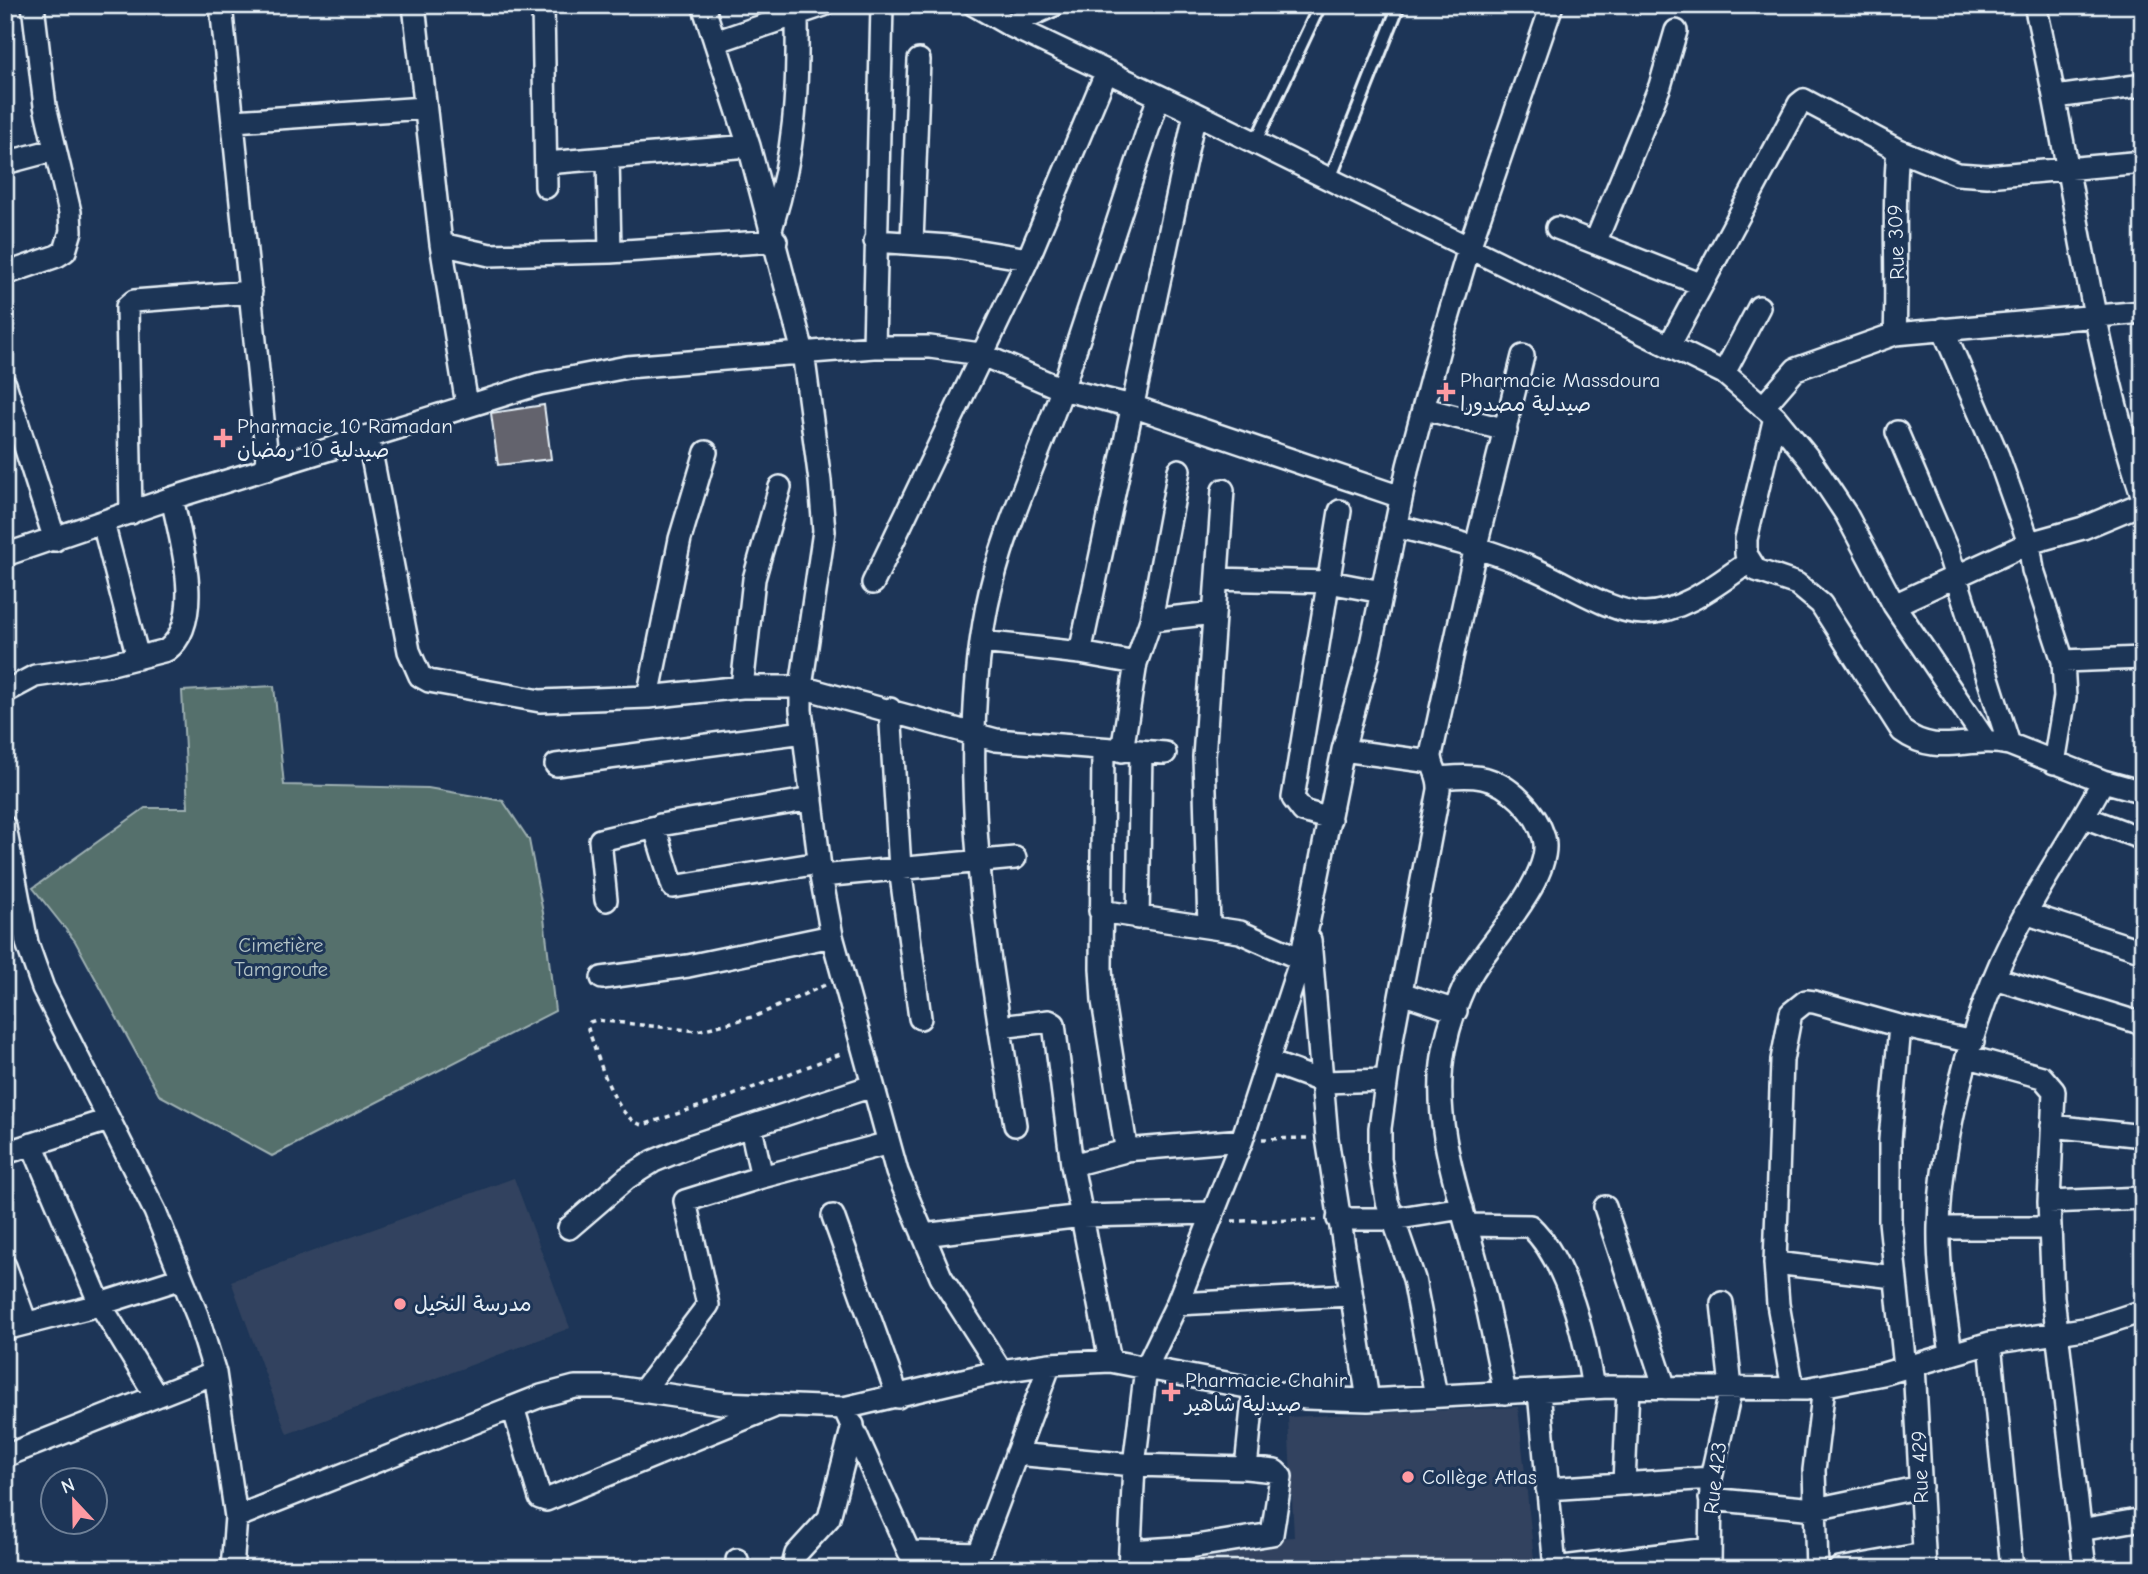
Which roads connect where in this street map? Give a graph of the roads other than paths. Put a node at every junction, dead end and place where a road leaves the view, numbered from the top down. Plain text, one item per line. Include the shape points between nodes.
1 (33, 5) edge
2 (221, 5) edge
3 (414, 5) edge
4 (544, 5) edge
5 (703, 5) edge
6 (824, 5) edge
7 (882, 5) edge
8 (974, 5) edge
9 (1054, 5) edge
10 (1320, 5) edge
11 (1399, 5) edge
12 (1552, 5) edge
13 (2035, 5) edge
14 (797, 16) junction
15 (1009, 25) junction
16 (1676, 31) dead end
17 (715, 42) junction
18 (919, 60) dead end
19 (1106, 73) junction
20 (2143, 85) edge
21 (1158, 96) junction
22 (2056, 97) junction
23 (424, 108) junction
24 (1195, 113) junction
25 (234, 121) junction
26 (1255, 143) junction
27 (749, 146) junction
28 (1898, 149) junction
29 (54, 150) junction
30 (608, 159) junction
31 (2143, 162) edge
32 (5, 163) edge
33 (546, 163) junction
34 (2069, 167) junction
35 (1330, 179) junction
36 (546, 187) dead end
37 (1557, 228) dead end
38 (774, 233) junction
39 (875, 241) junction
40 (912, 242) junction
41 (1595, 243) junction
42 (441, 244) junction
43 (1469, 248) junction
44 (610, 252) junction
45 (1028, 259) junction
46 (5, 274) edge
47 (1700, 284) junction
48 (251, 292) junction
49 (1759, 307) dead end
50 (2143, 312) edge
51 (2095, 315) junction
52 (1943, 330) junction
53 (1895, 334) junction
54 (1669, 346) junction
55 (874, 347) junction
56 (803, 352) junction
57 (980, 354) junction
58 (1523, 356) dead end
59 (1724, 373) junction
60 (5, 384) edge
61 (1062, 389) junction
62 (467, 405) junction
63 (1132, 407) junction
64 (1426, 408) junction
65 (1769, 412) junction
66 (1506, 430) junction
67 (1897, 432) dead end
68 (368, 436) junction
69 (706, 452) dead end
70 (2137, 466) edge
71 (268, 469) junction
72 (1179, 470) dead end
73 (780, 488) dead end
74 (1223, 490) dead end
75 (1401, 497) junction
76 (172, 498) junction
77 (2143, 500) edge
78 (1340, 511) dead end
79 (131, 513) junction
80 (103, 523) junction
81 (1395, 526) junction
82 (55, 540) junction
83 (2029, 543) junction
84 (1476, 546) junction
85 (5, 555) edge
86 (1749, 562) junction
87 (1957, 576) junction
88 (1217, 579) junction
89 (1329, 582) junction
90 (873, 583) dead end
91 (1382, 592) junction
92 (1894, 605) junction
93 (1214, 613) junction
94 (1151, 620) junction
95 (982, 642) junction
96 (1080, 653) junction
97 (2143, 657) edge
98 (138, 658) junction
99 (2063, 661) junction
100 (1136, 663) junction
101 (742, 687) junction
102 (801, 687) junction
103 (5, 692) edge
104 (648, 696) junction
105 (890, 709) junction
106 (804, 732) junction
107 (974, 735) junction
108 (1985, 740) junction
109 (2009, 744) junction
110 (1343, 750) junction
111 (1122, 751) junction
112 (1165, 754) dead end
113 (2054, 763) junction
114 (556, 765) dead end
115 (1435, 770) junction
116 (2103, 781) junction
117 (2143, 792) edge
118 (812, 799) junction
119 (2084, 817) junction
120 (1330, 819) junction
121 (5, 827) edge
122 (656, 827) junction
123 (2143, 839) edge
124 (1015, 859) dead end
125 (980, 862) junction
126 (900, 868) junction
127 (820, 870) junction
128 (606, 900) dead end
129 (12, 902) edge
130 (1100, 911) junction
131 (2025, 913) junction
132 (1138, 918) junction
133 (1209, 926) junction
134 (1309, 928) junction
135 (832, 936) junction
136 (2143, 951) edge
137 (1301, 959) junction
138 (602, 978) dead end
139 (1994, 978) junction
140 (1401, 993) junction
141 (1456, 1011) junction
142 (920, 1018) dead end
143 (2143, 1024) edge
144 (1900, 1026) junction
145 (1000, 1027) junction
146 (1971, 1049) junction
147 (1269, 1062) junction
148 (1385, 1080) junction
149 (1324, 1082) junction
150 (872, 1086) junction
151 (108, 1120) junction
152 (1015, 1125) dead end
153 (2052, 1126) junction
154 (751, 1128) junction
155 (2143, 1136) edge
156 (1242, 1140) junction
157 (889, 1143) junction
158 (32, 1144) junction
159 (1125, 1150) junction
160 (5, 1153) edge
161 (1072, 1165) junction
162 (762, 1178) junction
163 (2143, 1198) edge
164 (2049, 1202) junction
165 (1605, 1207) dead end
166 (833, 1216) dead end
167 (1082, 1216) junction
168 (1211, 1217) junction
169 (1465, 1217) junction
170 (1338, 1219) junction
171 (1394, 1219) junction
172 (569, 1228) dead end
173 (1939, 1228) junction
174 (2049, 1228) junction
175 (923, 1235) junction
176 (1775, 1263) junction
177 (5, 1266) edge
178 (1894, 1277) junction
179 (182, 1279) junction
180 (1350, 1295) junction
181 (1722, 1303) dead end
182 (100, 1304) junction
183 (1177, 1304) junction
184 (2143, 1311) edge
185 (16, 1326) edge
186 (2057, 1333) junction
187 (1990, 1343) junction
188 (1951, 1353) junction
189 (1110, 1361) junction
190 (1050, 1364) junction
191 (1909, 1366) junction
192 (1146, 1368) junction
193 (1001, 1371) junction
194 (215, 1373) junction
195 (1628, 1387) junction
196 (1824, 1387) junction
197 (1254, 1388) junction
198 (1593, 1388) junction
199 (1665, 1388) junction
200 (1731, 1388) junction
201 (1793, 1389) junction
202 (643, 1391) junction
203 (1539, 1391) junction
204 (1505, 1393) junction
205 (156, 1396) junction
206 (1436, 1396) junction
207 (898, 1397) junction
208 (1368, 1400) junction
209 (781, 1404) junction
210 (513, 1407) junction
211 (848, 1417) junction
212 (1016, 1454) junction
213 (5, 1456) edge
214 (1134, 1465) junction
215 (1246, 1468) junction
216 (1711, 1478) junction
217 (1625, 1484) junction
218 (1921, 1487) junction
219 (1548, 1489) junction
220 (1710, 1499) junction
221 (1815, 1509) junction
222 (236, 1517) junction
223 (2143, 1519) edge
224 (2081, 1530) junction
225 (1709, 1559) edge
226 (908, 1560) edge
227 (1130, 1560) edge
228 (978, 1561) edge
229 (1925, 1561) edge
230 (1555, 1568) edge
231 (232, 1569) edge
232 (792, 1569) edge
233 (1817, 1569) edge
234 (1839, 1569) edge
235 (2012, 1569) edge
236 (2085, 1569) edge

1 - 29 street
2 - 25 street
3 - 23 street
4 - 33 street
5 - 17 street
6 - 14 street
7 - 39 street
8 - 15 street
9 - 15 street
10 - 26 lane
11 - 35 lane
12 - 43 street
13 - 22 street
14 - 17 street
14 - 38 street via 795,127
15 - 19 street
16 - 41 street via 1660,86
17 - 27 street
18 - 40 street
19 - 21 street
19 - 45 street
20 - 22 street
21 - 24 street
21 - 61 street
22 - 34 street
23 - 25 street
23 - 42 street
24 - 26 street
24 - 63 street
25 - 48 street
26 - 35 street
27 - 30 street
27 - 38 street
28 - 34 street via 1964,175
28 - 47 street via 1804,100 1798,104
28 - 53 street, Rue 309 via 1893,234
29 - 32 street
29 - 46 street via 70,212 70,240 57,256
30 - 33 street
30 - 44 street
31 - 34 street
33 - 36 street
34 - 51 street
35 - 43 street
37 - 41 street
38 - 44 street
38 - 56 street
39 - 40 street
39 - 55 street
40 - 45 street
41 - 47 street
42 - 44 street via 489,255
42 - 62 street
43 - 54 street
43 - 64 street
45 - 57 street
47 - 54 street
48 - 71 street
48 - 79 street via 134,301 127,307
49 - 59 street
50 - 51 street
51 - 52 street
51 - 70 street
52 - 53 street
52 - 83 street via 1998,456
53 - 65 street via 1797,369
54 - 59 street
55 - 56 street
55 - 57 street via 954,348
56 - 62 street via 627,367 539,384
56 - 102 street via 824,531
57 - 61 street
57 - 90 street
58 - 66 street
59 - 65 street
60 - 82 street
61 - 63 street
61 - 95 street via 995,573
62 - 68 street
63 - 75 street
63 - 96 street
64 - 66 street
64 - 75 street
65 - 86 street via 1746,539
65 - 92 street via 1810,460 1846,514
66 - 84 street
67 - 87 street
68 - 71 street
68 - 104 street via 409,651 420,676 440,684 540,701
69 - 104 street via 680,539
70 - 77 street
71 - 76 street
72 - 94 street
73 - 101 street via 754,579
74 - 88 street
75 - 81 street
76 - 79 street
76 - 98 street via 189,585 186,611 175,643
77 - 83 street via 2082,528
78 - 89 street
79 - 80 street
80 - 82 street
80 - 98 street
81 - 84 street
81 - 91 street
82 - 85 street
83 - 87 street
83 - 99 street via 2033,570
84 - 86 street via 1628,612 1646,613 1691,600
84 - 115 street via 1444,689
86 - 108 street via 1756,570 1797,584 1821,604 1902,731 1929,746
87 - 92 street
87 - 109 street
88 - 89 street
88 - 93 street
89 - 91 street
89 - 120 street via 1293,798 1303,811
91 - 110 street
92 - 108 street
93 - 94 street
93 - 133 street via 1204,757
94 - 100 street
95 - 96 street
95 - 107 street
96 - 100 street
97 - 99 street
98 - 103 street via 35,676
99 - 113 street via 2065,697
100 - 111 street
101 - 102 street
101 - 104 street
102 - 105 street
102 - 106 street
105 - 107 street
105 - 126 street
106 - 114 street
106 - 118 street
107 - 111 street
107 - 125 street
108 - 109 street
109 - 113 street
110 - 115 street
110 - 120 street
111 - 112 street
111 - 130 street
111 - 132 street
113 - 116 street
115 - 140 street
115 - 141 street via 1481,777 1504,788 1523,802 1537,822 1545,848 1538,874 1471,973
116 - 117 street
116 - 119 street
118 - 122 street
118 - 127 street
119 - 123 street
119 - 131 street
120 - 134 street
121 - 129 street
122 - 127 street via 673,887
122 - 128 street via 600,840
124 - 125 street
125 - 126 street
125 - 145 street
126 - 127 street
126 - 142 street
127 - 135 street
129 - 151 street via 43,988
130 - 132 street
130 - 159 street via 1103,1001
131 - 136 street
131 - 139 street
132 - 133 street
133 - 137 street via 1240,932
134 - 137 street
134 - 149 street
135 - 138 street via 688,966
135 - 150 street
137 - 147 street
139 - 143 street
139 - 146 street
140 - 141 street
140 - 148 street
141 - 169 street via 1444,1049 1441,1092 1447,1151
144 - 146 street
144 - 176 street via 1814,1002 1791,1013 1782,1060
144 - 178 street, Rue 429 via 1890,1140
145 - 152 street
145 - 161 street via 1054,1024
146 - 153 street via 2045,1079 2054,1091
146 - 173 street via 1945,1158
147 - 149 street
147 - 156 street
148 - 149 street
148 - 171 street via 1380,1159
149 - 170 street
150 - 154 street
150 - 157 street
151 - 158 street
151 - 179 street via 155,1211
153 - 155 street
153 - 164 street
154 - 162 street
154 - 172 street via 693,1144 654,1161
156 - 159 street
156 - 168 street
157 - 162 street
157 - 175 street
158 - 160 street
158 - 182 street
159 - 161 street
161 - 167 street
162 - 202 street via 685,1201 708,1305
163 - 164 street
164 - 174 street
165 - 199 street
166 - 207 street
167 - 168 street
167 - 175 street
167 - 189 street
168 - 183 street
169 - 171 street
169 - 198 street via 1530,1226 1537,1233 1554,1259 1574,1309
169 - 204 street
170 - 171 street
170 - 180 street
171 - 206 street via 1414,1279
173 - 174 street
173 - 188 street
174 - 186 street
175 - 193 street via 956,1305
176 - 178 street
176 - 201 street
177 - 185 street
178 - 191 street, Rue 429
179 - 182 street
179 - 194 street
180 - 183 street
180 - 208 street
181 - 200 street, Rue 423
182 - 185 street
182 - 205 street
183 - 192 street
184 - 186 street via 2091,1328
186 - 187 street
186 - 224 street
187 - 188 street
187 - 235 street
188 - 191 street
189 - 190 street
189 - 192 street
190 - 193 street
190 - 212 street
191 - 196 street
191 - 218 street, Rue 429
192 - 197 street
192 - 214 street
193 - 207 street
194 - 205 street
194 - 222 street
195 - 198 street
195 - 199 street
195 - 217 street
196 - 201 street
196 - 221 street via 1814,1470
197 - 208 street via 1305,1398
197 - 215 street
198 - 203 street
199 - 200 street
200 - 201 street
200 - 216 street, Rue 423
202 - 209 street via 723,1403
202 - 210 street via 575,1387
203 - 204 street
203 - 219 street
204 - 206 street
205 - 213 street
206 - 208 street
207 - 211 street
209 - 210 street via 546,1500 540,1498 533,1482
209 - 211 street
210 - 222 street
211 - 226 street
211 - 232 street via 829,1518 796,1555
212 - 214 street
212 - 228 street
214 - 215 street
214 - 227 street
215 - 227 street via 1275,1471 1281,1477 1272,1534
216 - 217 street
216 - 220 street, Rue 423
217 - 219 street
218 - 221 street
218 - 229 street, Rue 429
219 - 230 street
220 - 221 street
220 - 225 street, Rue 423
221 - 233 street
222 - 231 street
223 - 224 street
224 - 236 street
225 - 230 street
226 - 228 street
229 - 234 street

